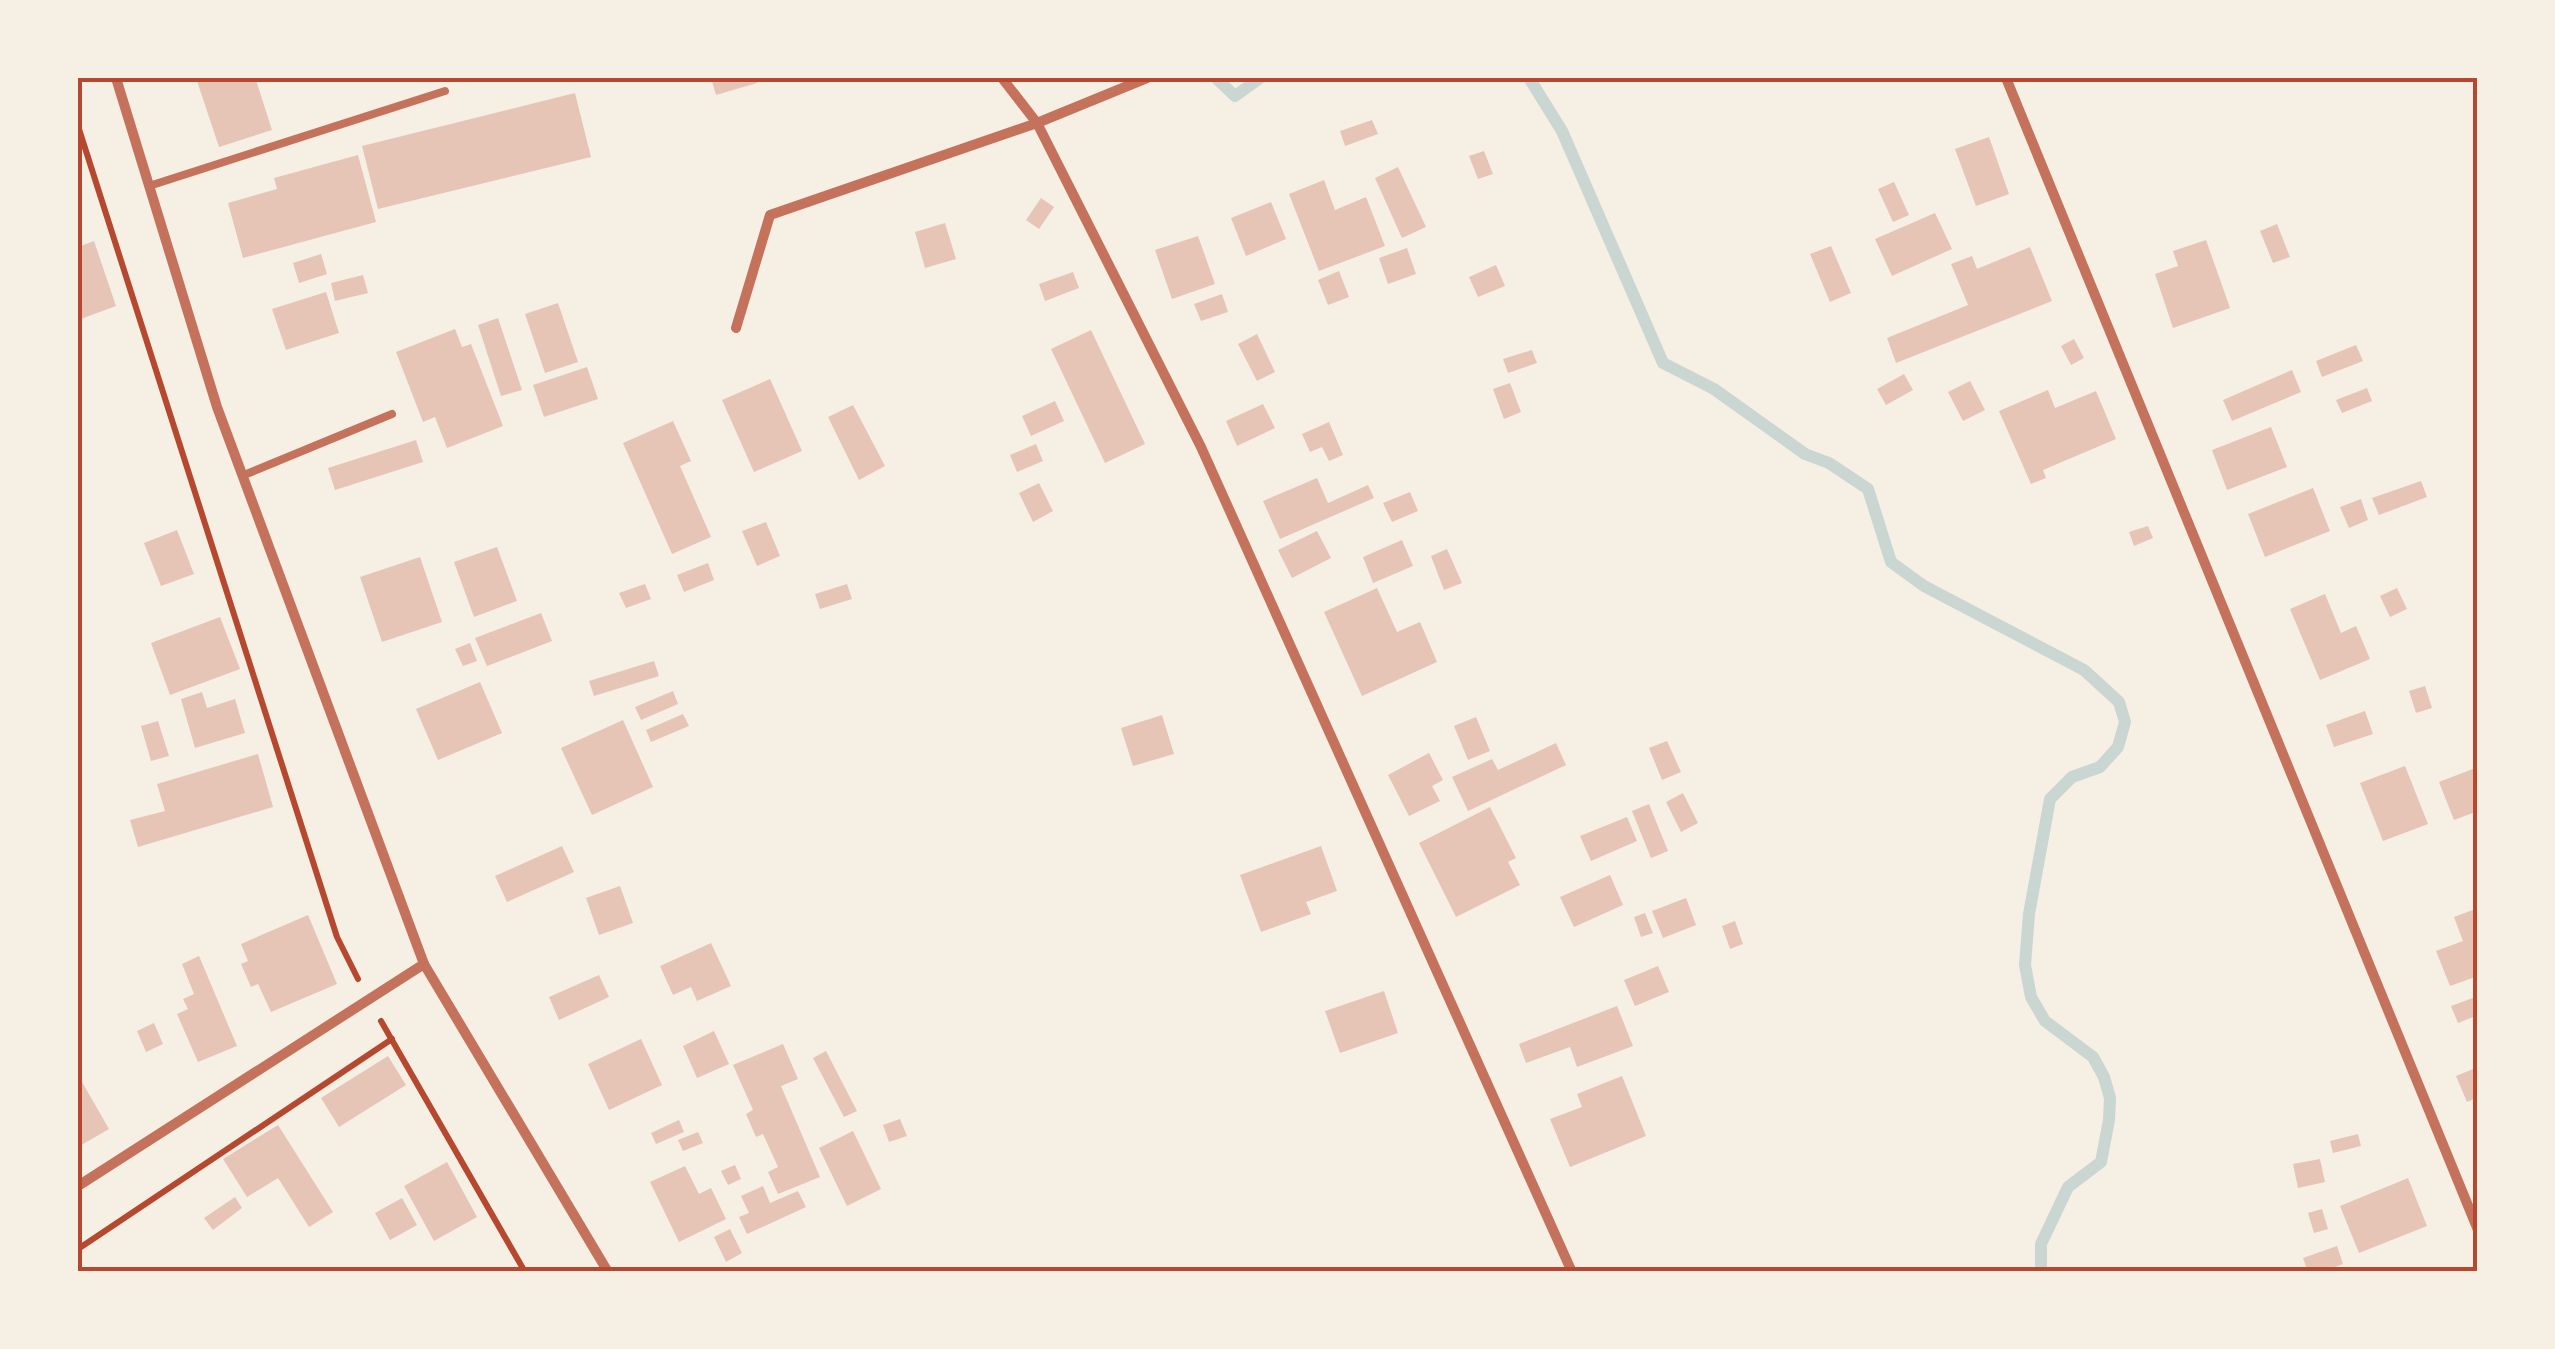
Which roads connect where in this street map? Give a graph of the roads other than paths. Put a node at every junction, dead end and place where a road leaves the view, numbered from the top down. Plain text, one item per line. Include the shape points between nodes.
1 (116, 78) edge
2 (1002, 78) edge
3 (1147, 78) edge
4 (2006, 78) edge
5 (445, 91) dead end
6 (1037, 123) junction
7 (149, 186) junction
8 (736, 328) dead end
9 (392, 414) dead end
10 (244, 476) junction
11 (424, 964) junction
12 (78, 1186) edge
13 (2478, 1230) edge
14 (608, 1272) edge
15 (1572, 1272) edge

1 - 7 street
2 - 6 street
3 - 6 street
4 - 13 street
5 - 7 lane
6 - 8 street via 770,216
6 - 15 street via 1201,447
7 - 10 street
9 - 10 lane
10 - 11 street
11 - 12 street
11 - 14 street

